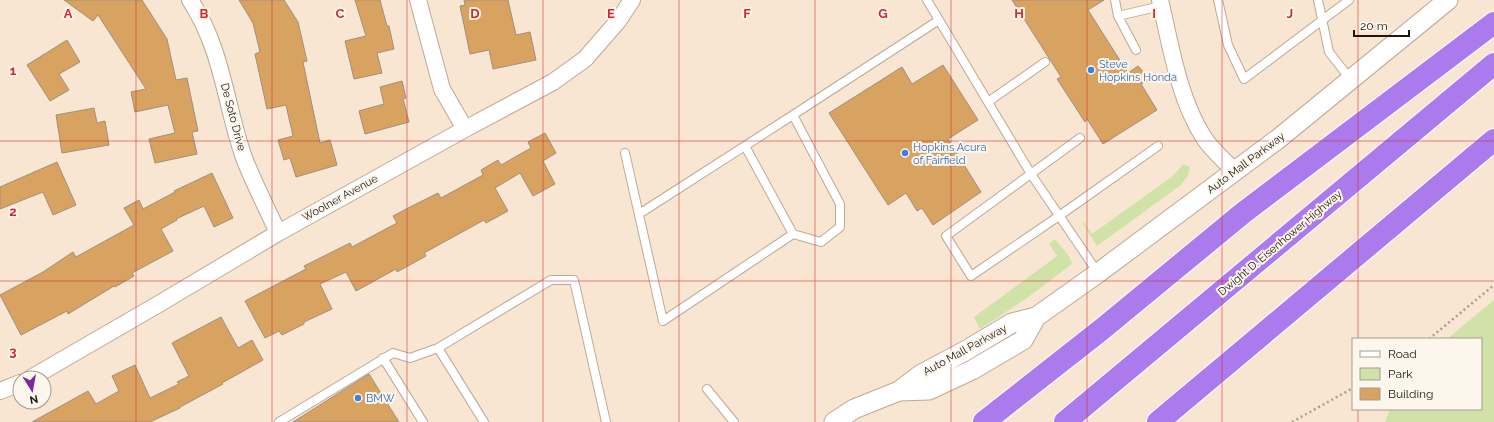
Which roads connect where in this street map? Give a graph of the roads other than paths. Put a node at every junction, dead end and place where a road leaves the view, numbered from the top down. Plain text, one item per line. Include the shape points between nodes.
1 (190, 0) edge
2 (418, 0) edge
3 (632, 0) edge
4 (928, 0) edge
5 (1115, 0) edge
6 (1218, 0) edge
7 (1318, 0) edge
8 (1349, 0) edge
9 (1448, 0) edge
10 (1160, 3) edge
11 (1118, 16) junction
12 (939, 20) junction
13 (1322, 21) junction
14 (1494, 23) edge
15 (1136, 50) dead end
16 (1045, 62) dead end
17 (1494, 64) edge
18 (1351, 80) junction
19 (988, 102) junction
20 (793, 115) junction
21 (465, 129) junction
22 (1080, 138) dead end
23 (1494, 140) edge
24 (745, 146) junction
25 (1158, 146) dead end
26 (625, 153) dead end
27 (1235, 172) junction
28 (1031, 174) junction
29 (639, 214) junction
30 (1059, 216) junction
31 (278, 233) junction
32 (793, 234) junction
33 (1098, 273) junction
34 (438, 348) junction
35 (384, 358) junction
36 (45, 370) edge
37 (12, 386) edge
38 (707, 389) dead end
39 (0, 391) edge
40 (279, 422) edge
41 (423, 422) edge
42 (484, 422) edge
43 (606, 422) edge
44 (734, 422) edge
45 (834, 422) edge
46 (984, 422) edge
47 (1065, 422) edge
48 (1158, 422) edge

1 - 31 street, De Soto Drive via 200,15 216,53 243,155
2 - 21 street via 442,89
3 - 21 street, Woolner Avenue via 585,59 553,82
4 - 12 lane
5 - 11 lane
6 - 13 lane via 1228,45 1244,79
7 - 13 lane
8 - 13 lane
9 - 18 street, Auto Mall Parkway
10 - 11 lane
10 - 27 street via 1183,95 1193,118 1204,139
11 - 15 lane
12 - 19 lane
12 - 20 lane
13 - 18 lane via 1329,52
14 - 46 highway via 1244,213
16 - 19 lane
17 - 47 highway, Dwight D. Eisenhower Highway
18 - 27 street, Auto Mall Parkway
19 - 28 lane
20 - 24 lane
20 - 32 lane via 840,204 840,227 821,242
21 - 31 street, Woolner Avenue
22 - 28 lane
23 - 48 highway
24 - 29 lane
24 - 32 lane
25 - 30 lane
26 - 29 lane
27 - 33 street, Auto Mall Parkway
28 - 30 lane
28 - 30 lane via 946,236 970,276
29 - 32 lane via 662,321
30 - 33 lane
31 - 36 street, Woolner Avenue
33 - 45 street, Auto Mall Parkway via 1036,317 1023,340 972,370 929,390 899,391 854,409
34 - 35 lane via 410,358 393,352
34 - 42 lane
34 - 43 lane via 551,280 574,280
35 - 40 lane
35 - 41 lane
37 - 39 street
38 - 44 lane

